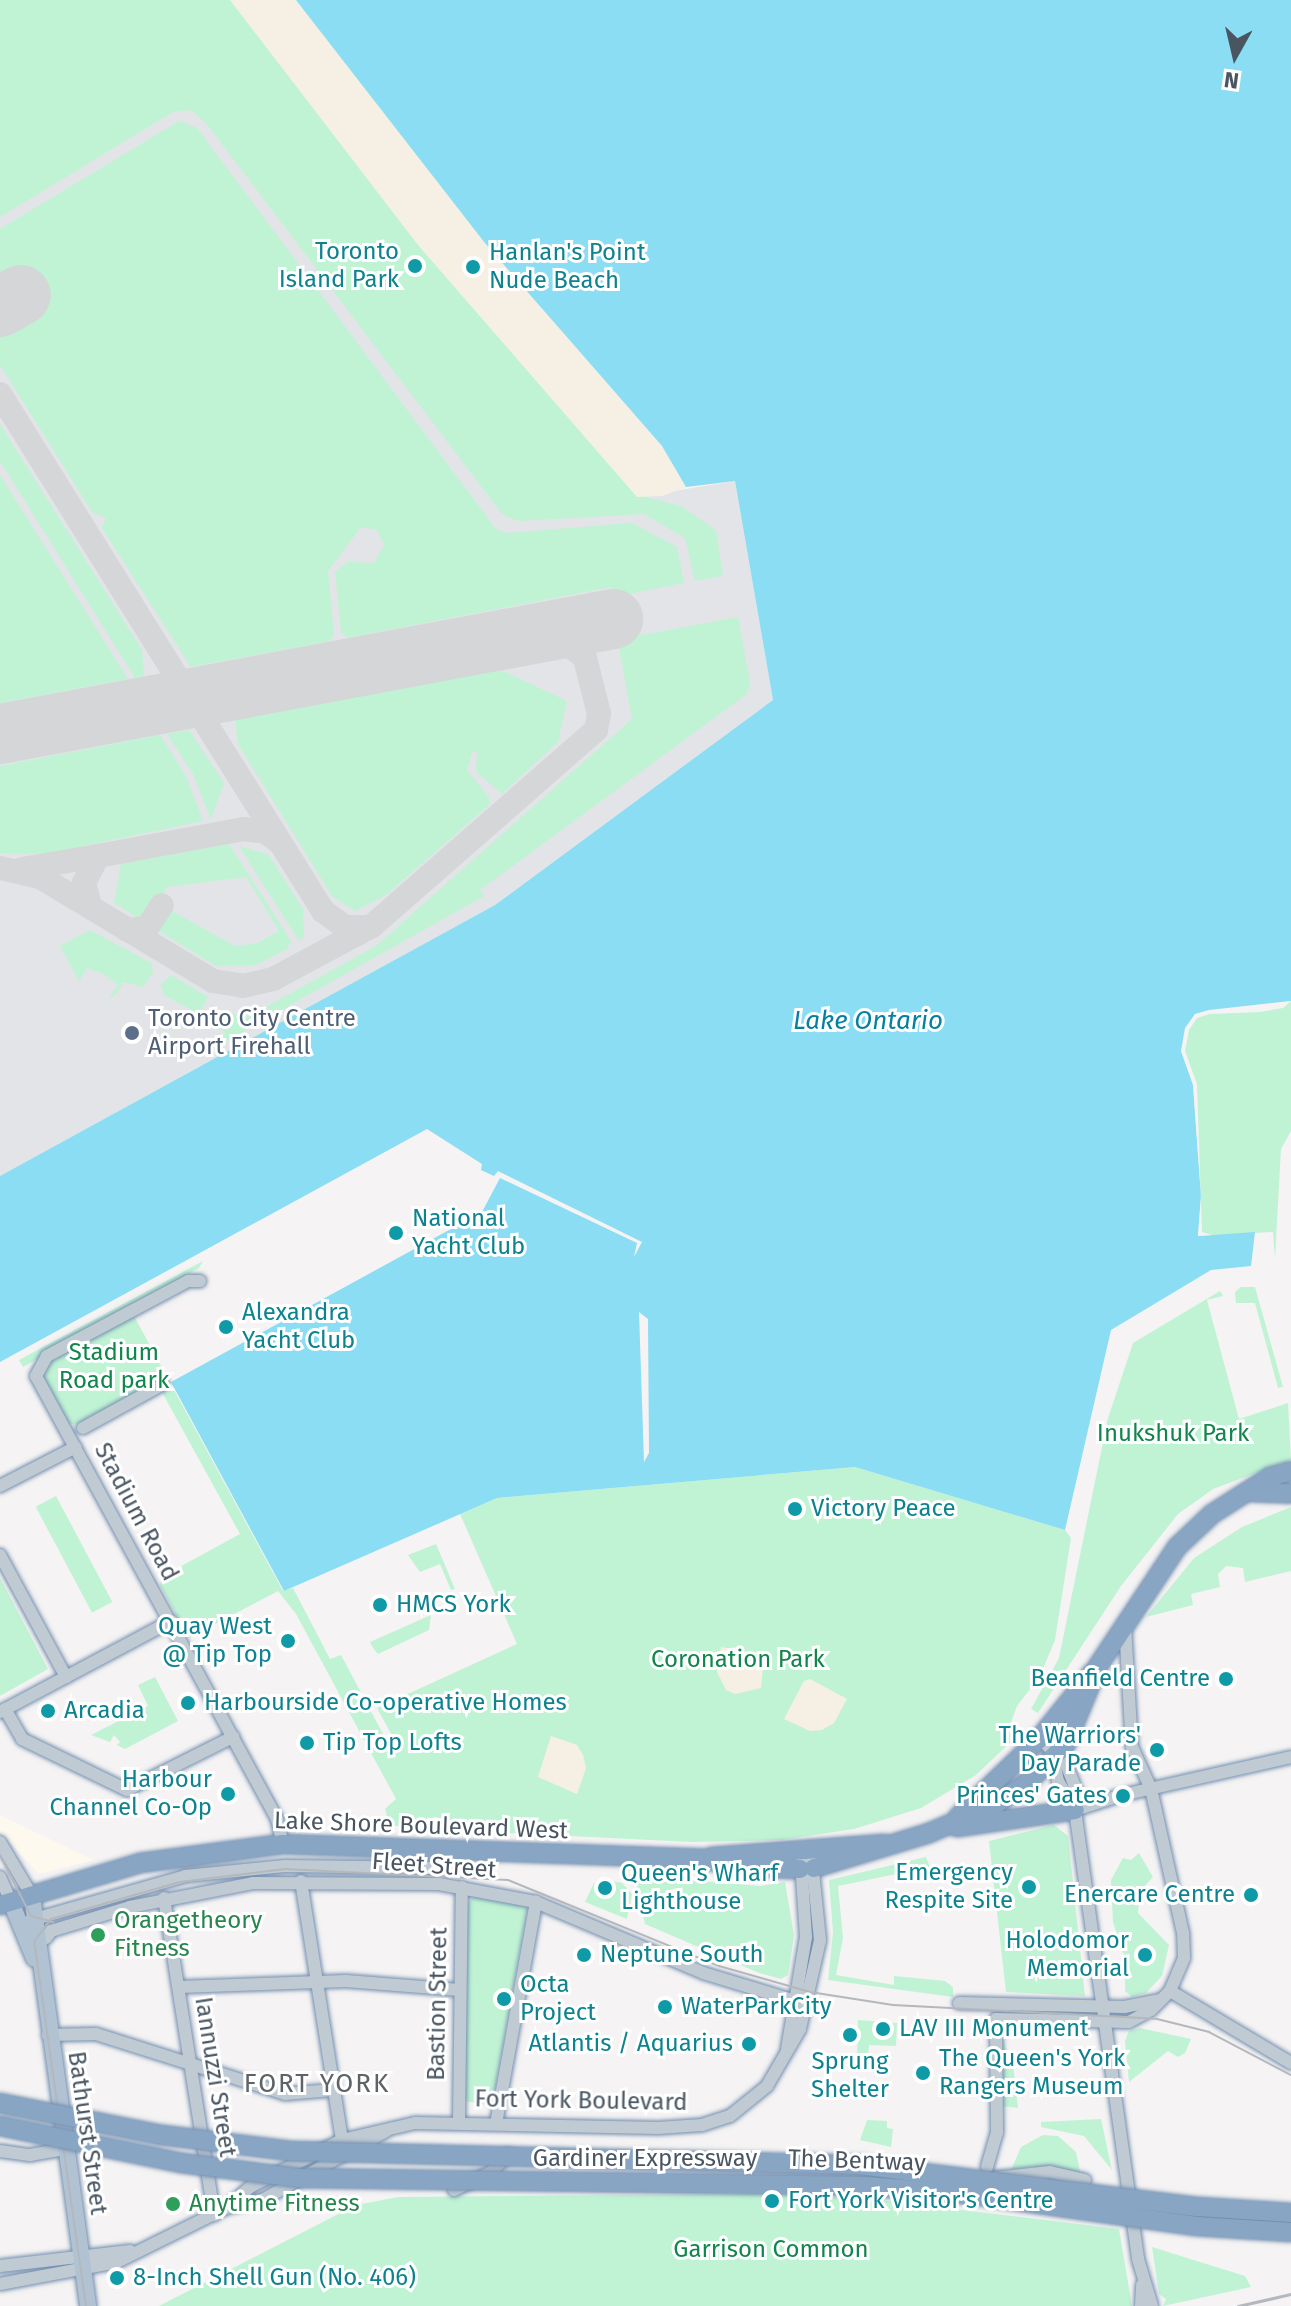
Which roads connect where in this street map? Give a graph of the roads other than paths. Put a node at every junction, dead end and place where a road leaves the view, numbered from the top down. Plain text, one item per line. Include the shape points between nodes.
1 (200, 1281) dead end
2 (163, 1384) dead end
3 (83, 1428) dead end
4 (76, 1447) junction
5 (1291, 1471) edge
6 (0, 1486) edge
7 (1253, 1492) junction
8 (1291, 1493) edge
9 (0, 1555) edge
10 (171, 1621) junction
11 (1124, 1621) junction
12 (1098, 1666) junction
13 (66, 1677) junction
14 (3, 1711) edge
15 (233, 1737) junction
16 (1040, 1738) junction
17 (1053, 1756) junction
18 (1291, 1757) edge
19 (1151, 1789) junction
20 (1075, 1810) junction
21 (948, 1824) junction
22 (0, 1842) edge
23 (283, 1844) junction
24 (895, 1844) junction
25 (806, 1847) junction
26 (476, 1850) junction
27 (704, 1859) junction
28 (807, 1868) junction
29 (0, 1877) edge
30 (301, 1881) junction
31 (462, 1887) junction
32 (32, 1896) junction
33 (164, 1898) junction
34 (536, 1902) junction
35 (5, 1904) edge
36 (36, 1916) junction
37 (24, 1934) junction
38 (46, 1938) dead end
39 (38, 1967) junction
40 (316, 1981) junction
41 (179, 1987) junction
42 (460, 1990) junction
43 (1170, 1991) junction
44 (1159, 2000) junction
45 (800, 2003) junction
46 (959, 2003) dead end
47 (1104, 2006) junction
48 (1106, 2024) junction
49 (48, 2035) junction
50 (192, 2061) junction
51 (1291, 2063) edge
52 (332, 2090) junction
53 (0, 2103) edge
54 (459, 2121) junction
55 (496, 2124) junction
56 (0, 2126) edge
57 (388, 2129) junction
58 (342, 2140) junction
59 (65, 2149) junction
60 (0, 2151) edge
61 (987, 2167) dead end
62 (1085, 2180) dead end
63 (454, 2190) dead end
64 (220, 2211) junction
65 (1291, 2213) edge
66 (1291, 2232) edge
67 (82, 2264) junction
68 (0, 2266) edge
69 (0, 2284) edge
70 (1142, 2285) junction
71 (87, 2300) edge
72 (1141, 2306) edge
73 (1152, 2306) edge

1 - 4 street, Stadium Road via 188,1281 37,1365 38,1382
2 - 3 street
4 - 6 street
4 - 10 street, Stadium Road
5 - 7 highway, Lake Shore Boulevard West via 1270,1477
7 - 8 highway, Lake Shore Boulevard West
7 - 11 highway, Lake Shore Boulevard West via 1212,1514 1177,1547
9 - 13 street
10 - 13 street
10 - 15 street, Stadium Road
11 - 12 highway, Lake Shore Boulevard West
11 - 19 street via 1132,1747
12 - 16 highway, Lake Shore Boulevard West
12 - 17 highway, Lake Shore Boulevard West via 1076,1728
13 - 14 street
14 - 15 street via 22,1739 119,1788 134,1788
15 - 23 street, Stadium Road via 277,1819
16 - 17 street
16 - 21 highway, Lake Shore Boulevard West
17 - 20 street via 1058,1781
17 - 21 highway, Lake Shore Boulevard West via 1005,1799
18 - 19 street
19 - 20 street
19 - 43 street via 1183,1933 1184,1958
20 - 21 highway via 995,1825
20 - 47 street
21 - 24 highway, Lake Shore Boulevard West
22 - 32 street, Bathurst Street
23 - 26 highway, Lake Shore Boulevard West
23 - 32 highway, Lake Shore Boulevard West via 140,1863
24 - 25 highway, Lake Shore Boulevard West
24 - 28 highway, Lake Shore Boulevard West
25 - 27 highway, Lake Shore Boulevard West
25 - 28 street, Fort York Boulevard
26 - 27 highway, Lake Shore Boulevard West
26 - 36 street, Fleet Street via 440,1868 296,1865 185,1876
27 - 28 highway, Lake Shore Boulevard West via 738,1867
28 - 45 street, Fort York Boulevard
29 - 35 street, Bathurst Street
30 - 31 street, Fleet Street
30 - 33 street, Fleet Street
30 - 40 street
31 - 34 street, Fleet Street
31 - 42 street, Bastion Street
32 - 35 highway, Lake Shore Boulevard West
32 - 36 main road, Bathurst Street
33 - 38 street, Fleet Street via 51,1931
33 - 41 street, Iannuzzi Street
34 - 45 street, Fleet Street via 703,1973
34 - 55 street
35 - 37 main road, Bathurst Street
36 - 37 street
36 - 39 main road, Bathurst Street
37 - 39 main road, Bathurst Street
39 - 49 main road, Bathurst Street
40 - 41 street
40 - 42 street
40 - 52 street
41 - 50 street, Iannuzzi Street
42 - 54 street, Bastion Street
43 - 44 street
43 - 51 street
44 - 47 street
44 - 48 street via 1134,2020
45 - 55 street, Fort York Boulevard via 787,2049 762,2091 715,2122 658,2128
46 - 47 street
47 - 48 street
48 - 61 street via 996,2019 997,2133
48 - 70 street
49 - 50 street via 96,2034
49 - 59 main road, Bathurst Street
50 - 52 street via 285,2094
50 - 64 street, Iannuzzi Street
52 - 58 street
53 - 65 highway, Gardiner Expressway, bridge via 162,2135 290,2151 859,2165 1198,2207
54 - 55 street, Fort York Boulevard
54 - 57 street, Fort York Boulevard
56 - 66 highway, Gardiner Expressway, bridge via 182,2163 297,2178 866,2186 976,2195 1197,2226
57 - 58 street, Fort York Boulevard
57 - 64 street, Fort York Boulevard via 264,2199
58 - 64 street, Fort York Boulevard via 250,2187
59 - 60 street via 30,2155
59 - 67 main road, Bathurst Street
62 - 63 street, The Bentway via 1028,2171 950,2187 826,2178 684,2180 662,2156 504,2155 491,2172
64 - 67 street, Fort York Boulevard via 130,2251 117,2262
67 - 68 street, Fort York Boulevard
67 - 69 street, Fort York Boulevard
67 - 71 main road, Bathurst Street
70 - 72 street
70 - 73 street

